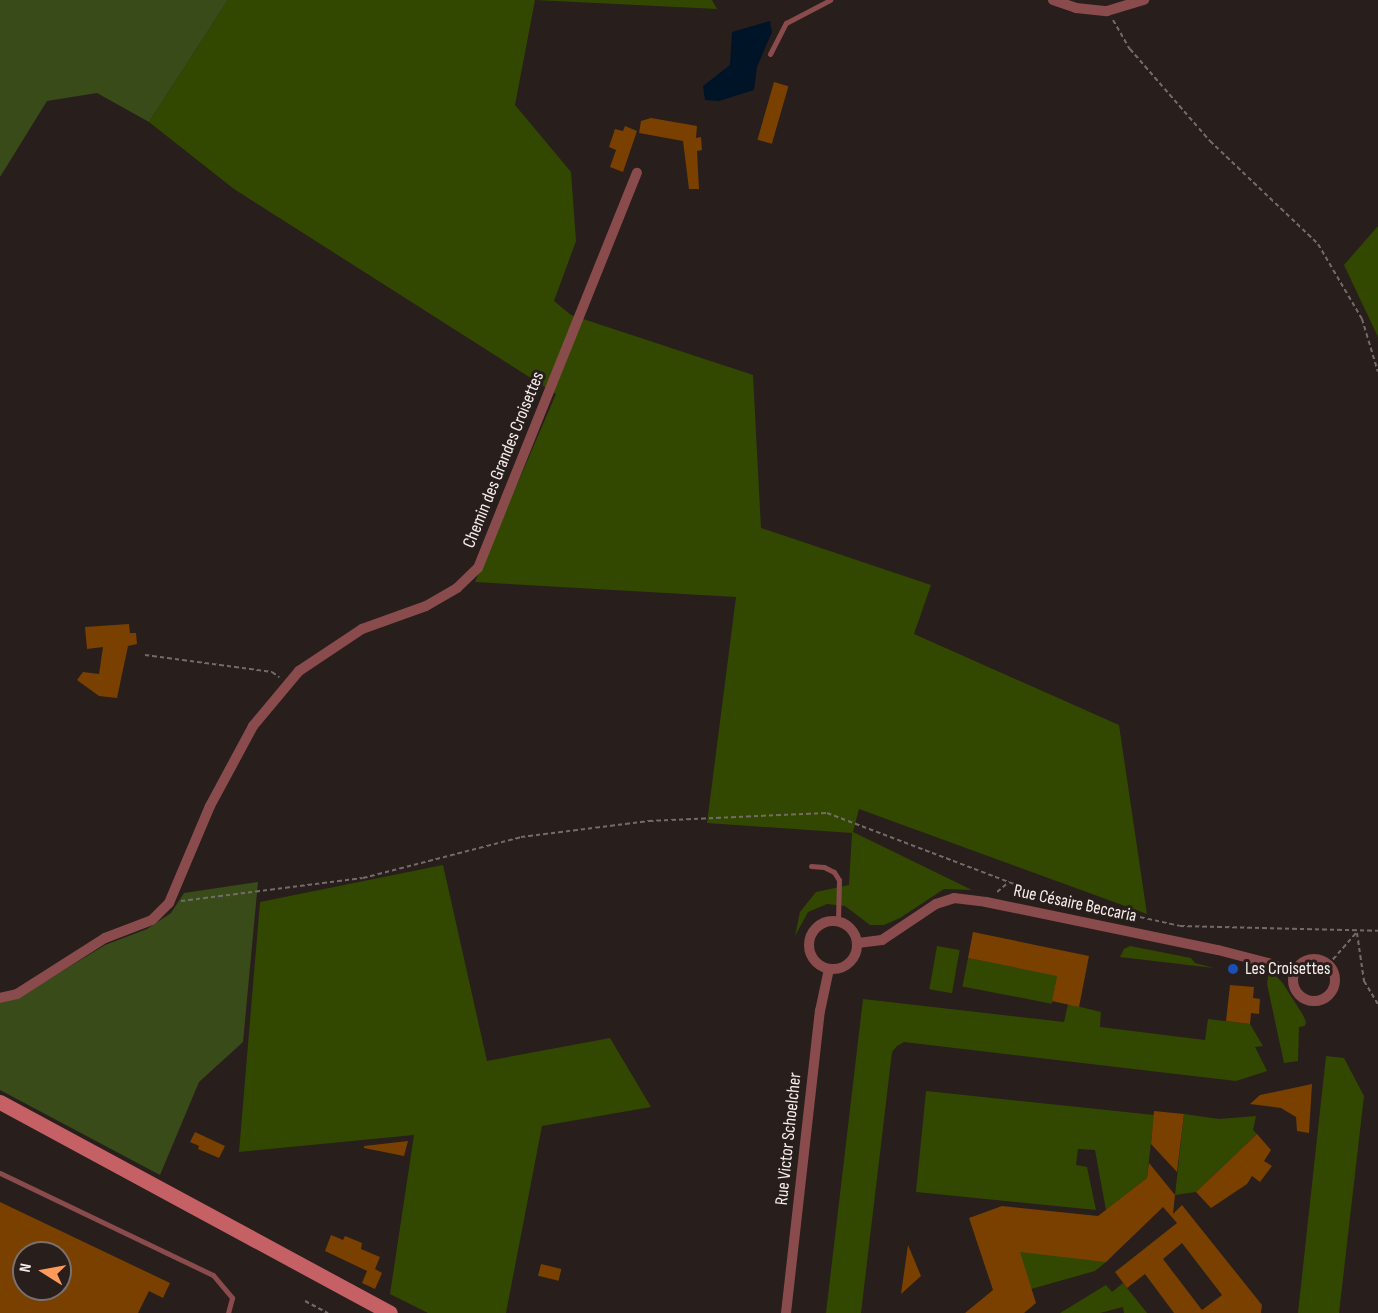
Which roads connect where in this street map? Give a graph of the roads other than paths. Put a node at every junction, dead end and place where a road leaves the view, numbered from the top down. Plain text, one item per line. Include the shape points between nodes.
1 (830, 0) edge
2 (1053, 0) edge
3 (1144, 0) edge
4 (770, 54) dead end
5 (637, 173) dead end
6 (811, 866) dead end
7 (838, 921) junction
8 (858, 943) junction
9 (829, 969) junction
10 (1294, 973) junction
11 (0, 998) edge
12 (0, 1102) edge
13 (0, 1173) edge
14 (228, 1313) edge
15 (390, 1313) edge
16 (786, 1313) edge

1 - 4 lane via 786,23
2 - 3 street via 1076,8 1107,11
5 - 11 street, Chemin des Grandes Croisettes via 478,568 457,588 426,606 362,629 299,671 253,726 210,806 169,903 152,920 105,938 16,994
6 - 7 lane via 834,872 839,880
7 - 8 street via 850,926
7 - 9 street via 820,924 809,940 813,959
8 - 9 street via 852,961 842,968
8 - 10 street, Rue Césaire Beccaria via 882,940 936,904 954,898 1218,950
9 - 16 street, Rue Victor Schoelcher via 820,1011
10 - 10 street via 1295,991 1303,999 1319,1000 1334,986 1328,965 1309,960
12 - 15 main road
13 - 14 lane via 213,1275 232,1298

